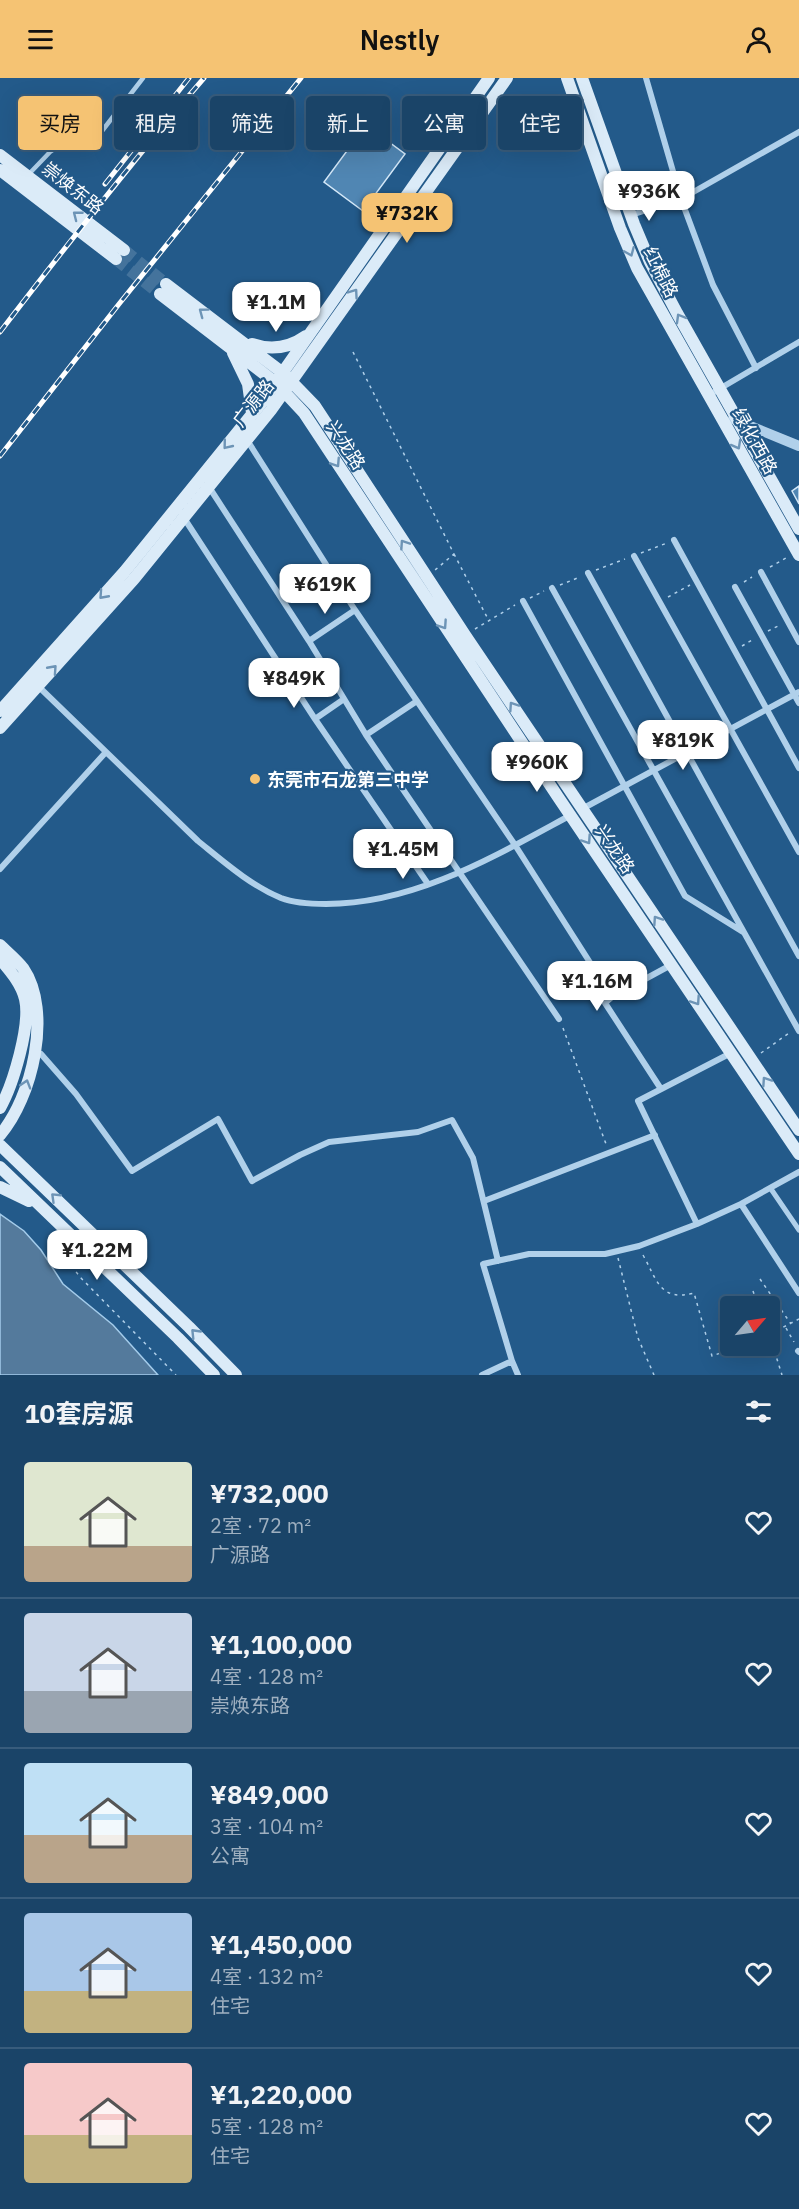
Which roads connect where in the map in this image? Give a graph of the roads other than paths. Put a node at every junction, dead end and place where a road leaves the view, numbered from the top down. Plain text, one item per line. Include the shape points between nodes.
1 (143, 78) edge
2 (489, 78) edge
3 (507, 78) edge
4 (567, 78) edge
5 (582, 78) edge
6 (646, 78) edge
7 (799, 132) edge
8 (0, 155) edge
9 (0, 170) edge
10 (24, 181) junction
11 (681, 200) junction
12 (631, 215) junction
13 (120, 255) tunnel mouth
14 (163, 289) tunnel mouth
15 (313, 331) junction
16 (799, 342) edge
17 (235, 343) junction
18 (756, 368) junction
19 (710, 369) joint
20 (698, 375) joint
21 (284, 382) junction
22 (721, 388) junction
23 (709, 395) junction
24 (309, 410) junction
25 (252, 413) junction
26 (719, 413) junction
27 (739, 422) junction
28 (247, 440) junction
29 (799, 446) edge
30 (209, 488) junction
31 (184, 518) junction
32 (799, 529) edge
33 (674, 540) road end
34 (799, 555) edge
35 (634, 556) road end
36 (761, 572) dead end
37 (588, 573) road end
38 (735, 587) dead end
39 (552, 588) road end
40 (523, 601) road end
41 (355, 610) junction
42 (309, 641) junction
43 (799, 642) edge
44 (38, 686) junction
45 (797, 694) edge
46 (344, 699) junction
47 (417, 701) junction
48 (799, 704) edge
49 (766, 710) junction
50 (0, 711) edge
51 (315, 719) junction
52 (0, 728) edge
53 (731, 728) junction
54 (366, 735) junction
55 (106, 752) junction
56 (687, 752) junction
57 (799, 768) edge
58 (654, 771) junction
59 (625, 787) junction
60 (582, 809) junction
61 (570, 815) junction
62 (515, 845) junction
63 (799, 852) edge
64 (0, 868) edge
65 (460, 872) junction
66 (428, 884) junction
67 (744, 933) junction
68 (0, 945) edge
69 (799, 956) edge
70 (0, 959) edge
71 (671, 964) junction
72 (612, 997) junction
73 (559, 1018) road end
74 (798, 1030) edge
75 (731, 1053) junction
76 (41, 1054) dead end
77 (661, 1089) junction
78 (0, 1108) edge
79 (799, 1130) edge
80 (0, 1135) edge
81 (655, 1135) junction
82 (0, 1145) edge
83 (799, 1154) edge
84 (0, 1167) edge
85 (799, 1172) edge
86 (0, 1187) edge
87 (771, 1189) junction
88 (484, 1201) junction
89 (741, 1204) junction
90 (44, 1209) junction
91 (697, 1224) junction
92 (799, 1230) edge
93 (498, 1261) junction
94 (799, 1293) edge
95 (512, 1361) junction
96 (214, 1375) edge
97 (236, 1375) edge
98 (482, 1375) edge
99 (518, 1375) edge

1 - 10 lane via 102,131 65,142 50,152
2 - 15 main road, 广源路
21 -> 3 main road, 广源路
4 -> 20 main road, 红棉路 via 637,268
5 - 12 main road, 红棉路
6 - 11 street
7 - 11 street
8 - 10 main road, 崇焕东路
9 - 10 main road, 崇焕东路
10 - 13 main road, 崇焕东路
11 - 12 street
11 - 18 street via 712,285
19 -> 12 main road, 红棉路 via 650,262
14 - 17 main road
15 - 17 main road via 281,348
15 - 21 main road, 广源路
16 - 18 street
17 - 21 main road
17 - 25 main road
18 - 22 street
19 - 22 main road, 绿化西路
20 - 23 main road, 绿化西路
21 - 24 main road
21 - 25 main road, 广源路
21 - 28 main road, 广源路
22 - 23 street
22 - 27 main road, 绿化西路
23 - 26 main road, 绿化西路
60 -> 24 main road, 兴龙路 via 427,577
24 -> 61 main road, 兴龙路
25 -> 50 main road, 广源路 via 124,571
26 - 27 street
26 -> 34 main road, 绿化西路
27 - 29 street
27 - 32 main road, 绿化西路
28 - 30 main road, 广源路
28 - 41 street
30 - 31 main road, 广源路
30 - 42 street
44 -> 31 main road, 广源路
31 - 51 street
33 - 49 street
35 - 53 street
36 - 43 street
37 - 56 street
38 - 45 street
39 - 58 street
40 - 59 street
41 - 42 street
41 - 47 street
42 - 46 street
44 - 52 main road, 广源路
44 - 55 street
45 - 48 street
45 - 49 street
46 - 51 street
46 - 54 street
47 - 54 street
47 - 62 street
49 - 53 street
49 - 57 street
51 - 66 street
53 - 56 street
53 - 63 street
54 - 65 street
55 - 64 street
55 - 66 street via 215,855 283,898 310,904 349,904 387,898
56 - 58 street
56 - 69 street
58 - 59 street
58 - 67 street
59 - 60 street
59 - 67 street via 685,896
60 - 61 street
79 -> 60 main road, 兴龙路
61 - 62 street
61 -> 71 main road, 兴龙路
62 - 65 street
62 - 72 street
65 - 66 street
65 - 73 street
67 - 74 street
80 -> 68 main road via 19,1107 27,1085 37,1023 35,996 23,969
70 - 78 main road via 14,975 25,1000 19,1056
71 - 72 street
71 -> 75 main road, 兴龙路
72 - 77 street via 605,1003
75 - 77 street
75 - 83 main road, 兴龙路
76 - 88 street via 76,1094 132,1171 218,1119 252,1181 329,1143 418,1132 452,1120 473,1158
77 - 81 street via 638,1101
81 - 88 street
81 - 91 street
97 -> 82 main road
84 - 90 main road
85 - 87 street
86 - 90 main road
87 - 89 street
87 - 92 street
88 - 93 street
89 - 91 street
89 - 94 street
90 - 96 main road
91 - 93 street via 605,1254 529,1254
93 - 95 street via 483,1264
95 - 98 street
95 - 99 street

